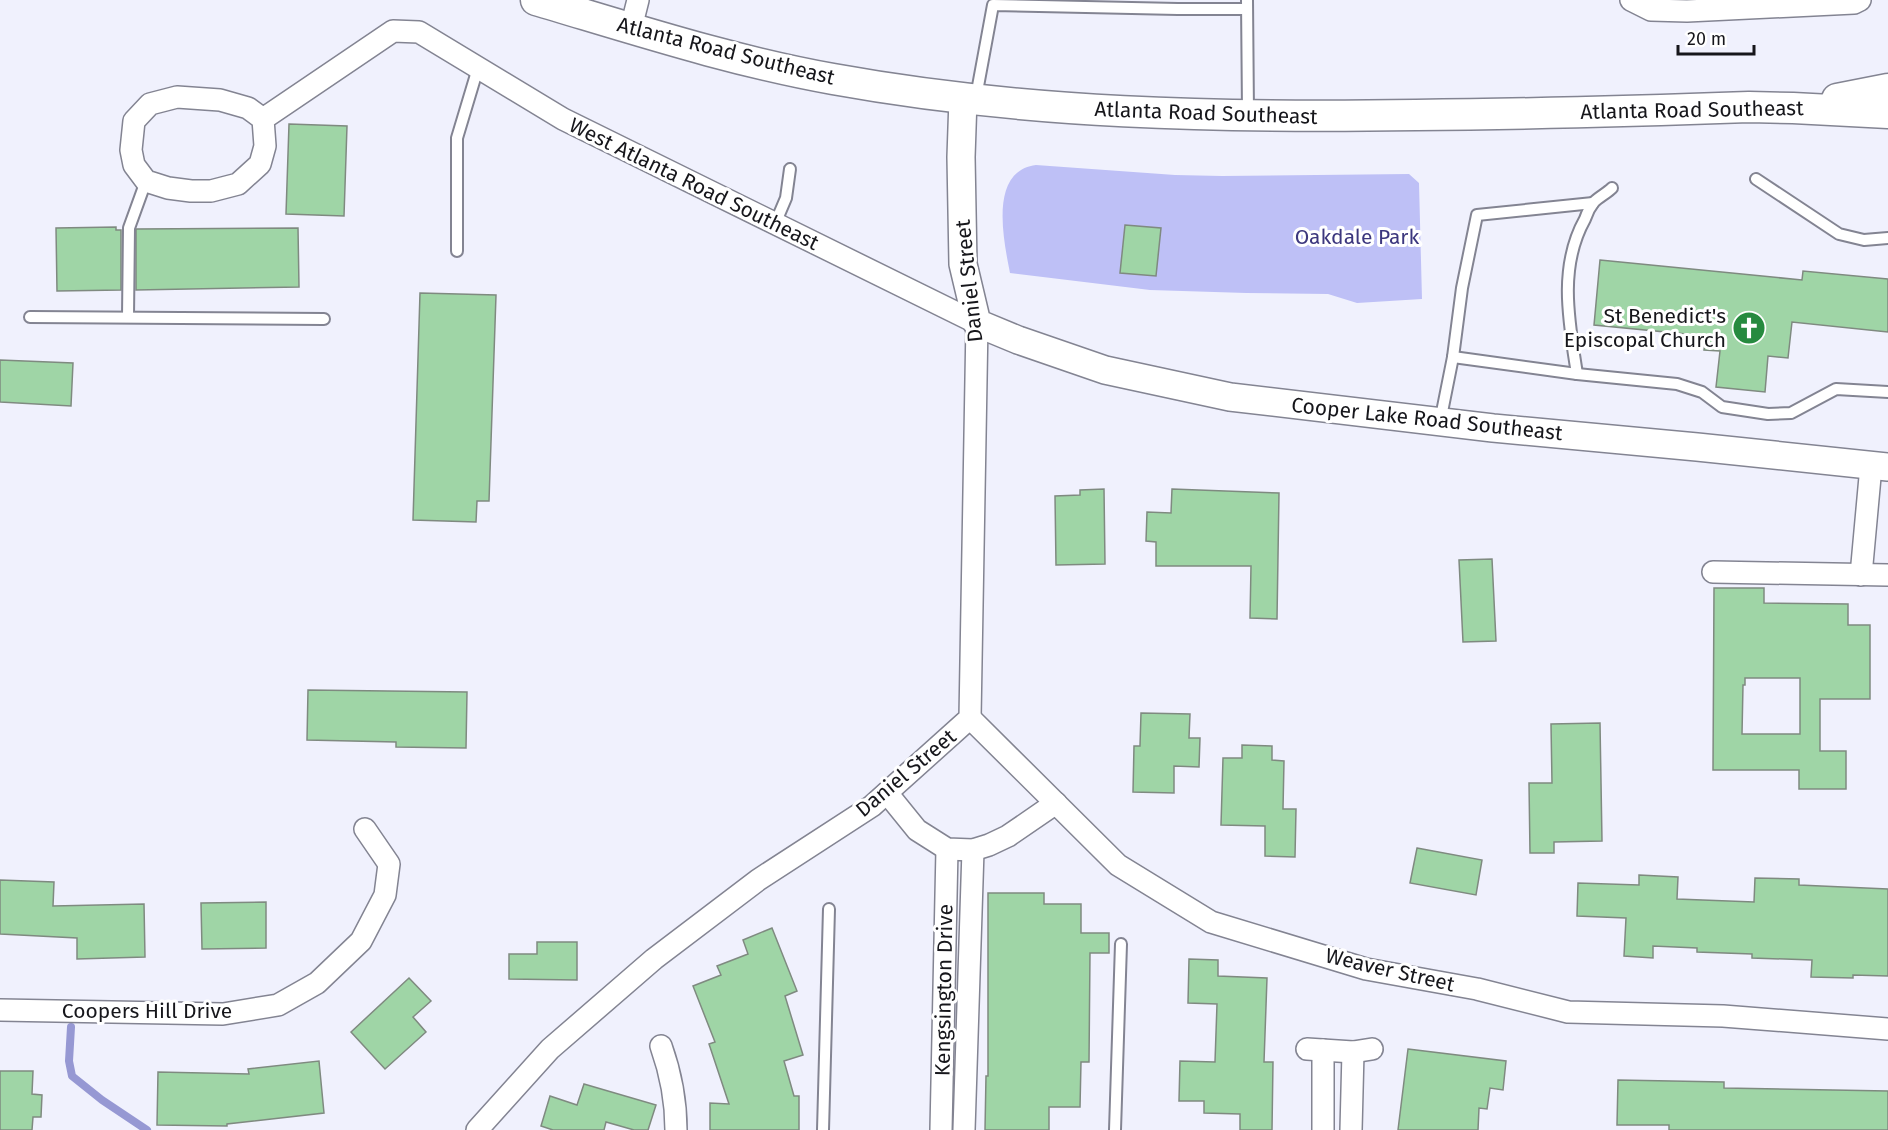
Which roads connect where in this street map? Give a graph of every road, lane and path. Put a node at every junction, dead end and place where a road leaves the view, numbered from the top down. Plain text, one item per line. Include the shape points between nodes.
1 (536, 0) edge
2 (638, 0) edge
3 (1631, 0) edge
4 (1860, 0) edge
5 (1247, 4) edge
6 (631, 28) junction
7 (478, 68) junction
8 (1888, 89) edge
9 (969, 99) junction
10 (1793, 108) junction
11 (1888, 113) edge
12 (1248, 115) junction
13 (263, 119) junction
14 (790, 169) dead end
15 (1756, 179) dead end
16 (146, 182) junction
17 (1612, 188) dead end
18 (1593, 203) junction
19 (775, 224) junction
20 (1888, 238) edge
21 (457, 251) dead end
22 (30, 317) dead end
23 (128, 317) junction
24 (324, 319) dead end
25 (977, 323) junction
26 (1453, 357) junction
27 (1577, 374) junction
28 (1888, 392) edge
29 (1440, 422) junction
30 (1880, 467) edge
31 (1713, 572) dead end
32 (1861, 575) junction
33 (1888, 575) edge
34 (970, 718) junction
35 (887, 793) junction
36 (1056, 803) junction
37 (365, 829) dead end
38 (947, 849) junction
39 (973, 850) junction
40 (829, 909) dead end
41 (1121, 944) dead end
42 (0, 1010) edge
43 (1888, 1029) edge
44 (661, 1046) dead end
45 (477, 1130) edge
46 (676, 1130) edge
47 (823, 1130) edge
48 (941, 1130) edge
49 (964, 1130) edge
50 (1115, 1130) edge
51 (1323, 1130) edge
52 (1351, 1130) edge

1 - 6 main road, Atlanta Road Southeast
2 - 6 street
3 - 4 street via 1651,10 1687,10
5 - 9 lane via 1178,9 993,5
5 - 12 lane
6 - 9 main road, Atlanta Road Southeast via 781,69
7 - 13 street, West Atlanta Road Southeast via 419,32 393,31
7 - 19 street, West Atlanta Road Southeast via 563,119
7 - 21 lane via 457,138
8 - 10 main road
9 - 12 main road, Atlanta Road Southeast via 1134,113
9 - 25 street, Daniel Street via 961,157 963,264
10 - 11 main road, Atlanta Road Southeast
10 - 12 main road, Atlanta Road Southeast via 1329,117
13 - 16 street via 265,146 260,164 238,184 191,191
13 - 16 street via 248,108 220,100 177,97 150,104 134,121 131,150 134,165
14 - 19 lane via 786,198
15 - 20 lane via 1839,234 1864,240
16 - 23 lane via 129,228
17 - 18 lane
18 - 26 lane via 1477,215
18 - 27 lane via 1571,253 1567,296
19 - 25 street, West Atlanta Road Southeast
22 - 23 lane
23 - 24 lane
25 - 29 street, Cooper Lake Road Southeast via 1116,373 1230,397
25 - 34 street, Daniel Street
26 - 27 lane
26 - 29 lane
27 - 28 lane via 1677,384 1702,392 1722,407 1768,414 1791,413 1836,389
29 - 30 street, Cooper Lake Road Southeast
30 - 32 street
31 - 32 street
32 - 33 street
34 - 35 street, Daniel Street
34 - 36 street, Weaver Street
35 - 38 street via 917,830
35 - 45 street, Daniel Street via 758,880 654,959 550,1049
36 - 39 street via 1008,836
36 - 43 street, Weaver Street via 1118,865 1211,921 1366,969 1477,989 1568,1012 1723,1016
37 - 42 street, Coopers Hill Drive via 389,864 385,895 361,941 316,983 278,1005 223,1014
38 - 39 street
38 - 48 street, Kengsington Drive
39 - 49 street, Kengsington Drive
40 - 47 lane
41 - 50 lane
44 - 46 street via 671,1075
51 - 52 street via 1315,1050 1363,1051

